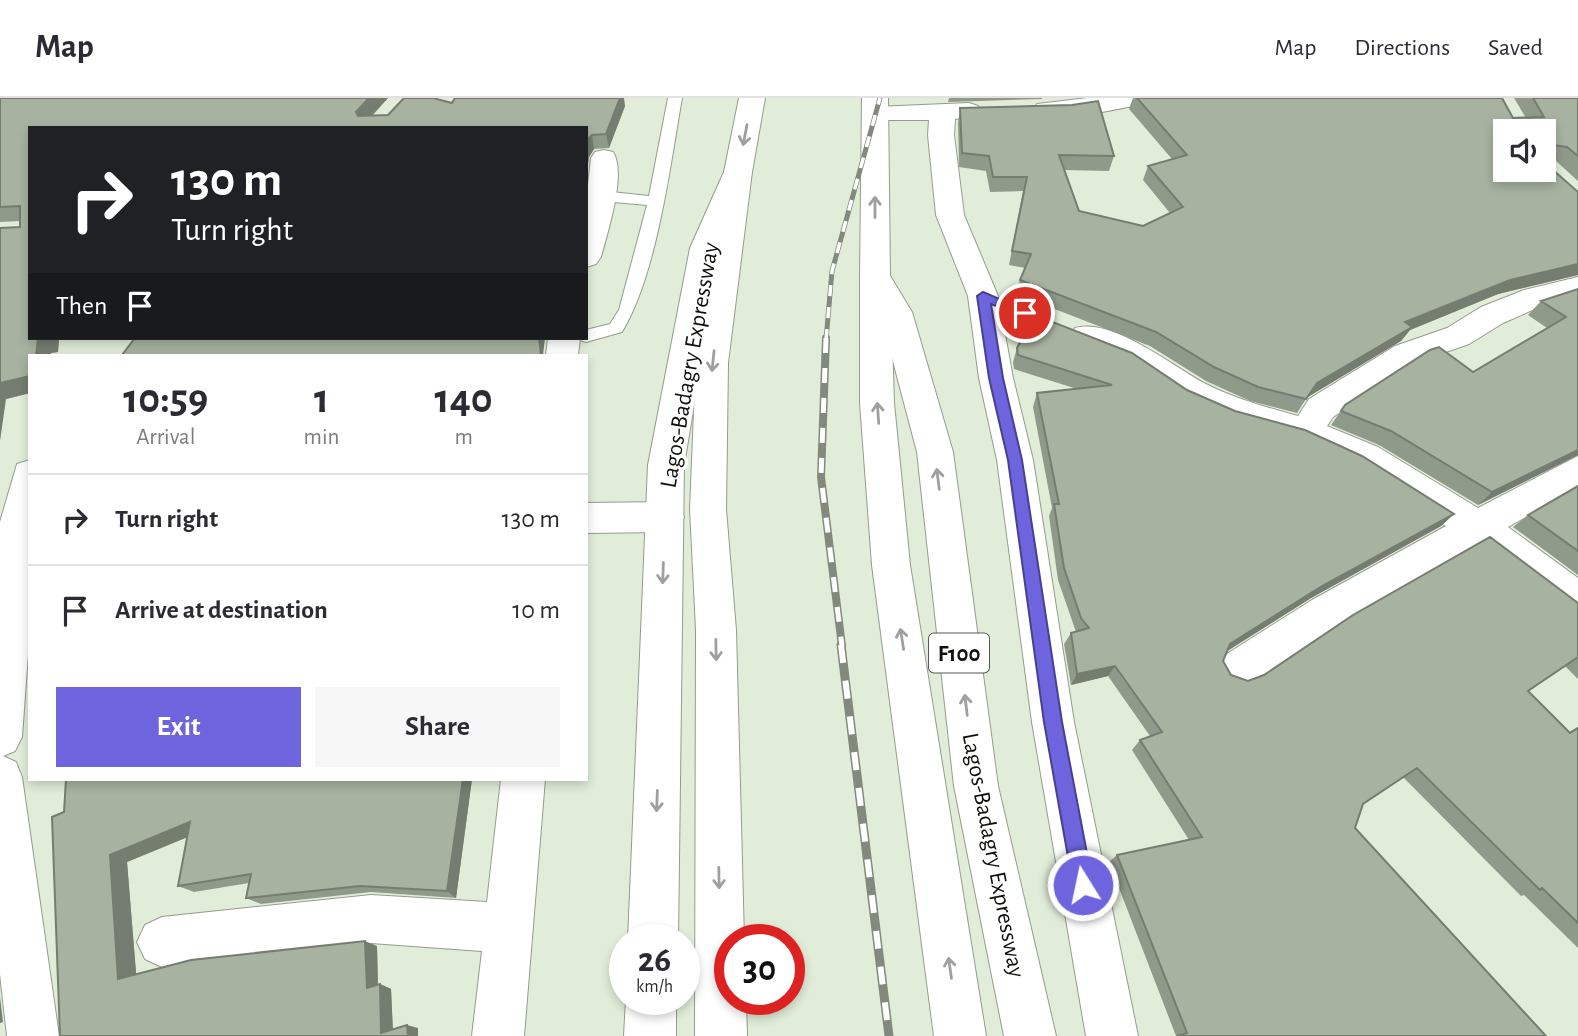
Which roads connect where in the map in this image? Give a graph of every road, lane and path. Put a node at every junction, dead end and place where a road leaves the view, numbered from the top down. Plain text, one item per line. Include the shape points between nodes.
1 (675, 98) edge
2 (751, 98) edge
3 (1134, 98) edge
4 (875, 106) edge
5 (992, 110) edge
6 (1020, 110) edge
7 (943, 112) junction
8 (604, 158) dead end
9 (738, 172) junction
10 (594, 194) edge
11 (656, 201) junction
12 (588, 241) edge
13 (875, 276) junction
14 (1578, 288) edge
15 (983, 296) junction
16 (1021, 311) edge
17 (1058, 326) edge
18 (588, 335) edge
19 (1306, 431) junction
20 (1578, 470) edge
21 (18, 483) edge
22 (588, 517) edge
23 (665, 517) junction
24 (1478, 527) junction
25 (1578, 601) edge
26 (1237, 670) dead end
27 (11, 708) edge
28 (0, 776) edge
29 (523, 781) edge
30 (653, 924) edge
31 (508, 928) junction
32 (162, 942) dead end
33 (651, 1015) edge
34 (33, 1036) edge
35 (498, 1036) edge
36 (650, 1036) edge
37 (721, 1036) edge
38 (960, 1036) edge
39 (1030, 1036) edge
40 (1112, 1036) edge

1 - 11 lane
2 -> 9 main road, Lagos-Badagry Expressway
3 - 6 main road via 1068,109
4 - 7 main road
13 -> 4 main road, F100
5 - 7 main road
7 - 15 main road via 941,135 950,215
8 - 10 main road
9 - 23 main road, Lagos-Badagry Expressway via 705,248 666,465
9 -> 37 main road, Lagos-Badagry Expressway via 712,363 708,509 716,630
10 - 11 lane
10 - 12 main road
11 - 18 lane via 627,310 616,328
38 -> 13 main road, F100 via 891,565 877,403
39 -> 13 main road, Lagos-Badagry Expressway / F100 via 976,786 935,452 896,312
14 - 19 main road via 1535,297 1458,336 1406,354 1321,408
15 - 16 main road
15 - 40 main road via 1015,460 1053,722
17 - 19 main road via 1138,356 1193,392 1240,413
19 - 24 main road via 1391,471
20 - 24 main road
21 - 27 main road
22 - 23 main road
23 -> 30 main road, Lagos-Badagry Expressway
24 - 25 main road
24 - 26 main road via 1326,612
28 - 34 main road
29 - 31 main road
31 - 32 main road via 371,919
31 - 35 main road
33 - 36 main road

